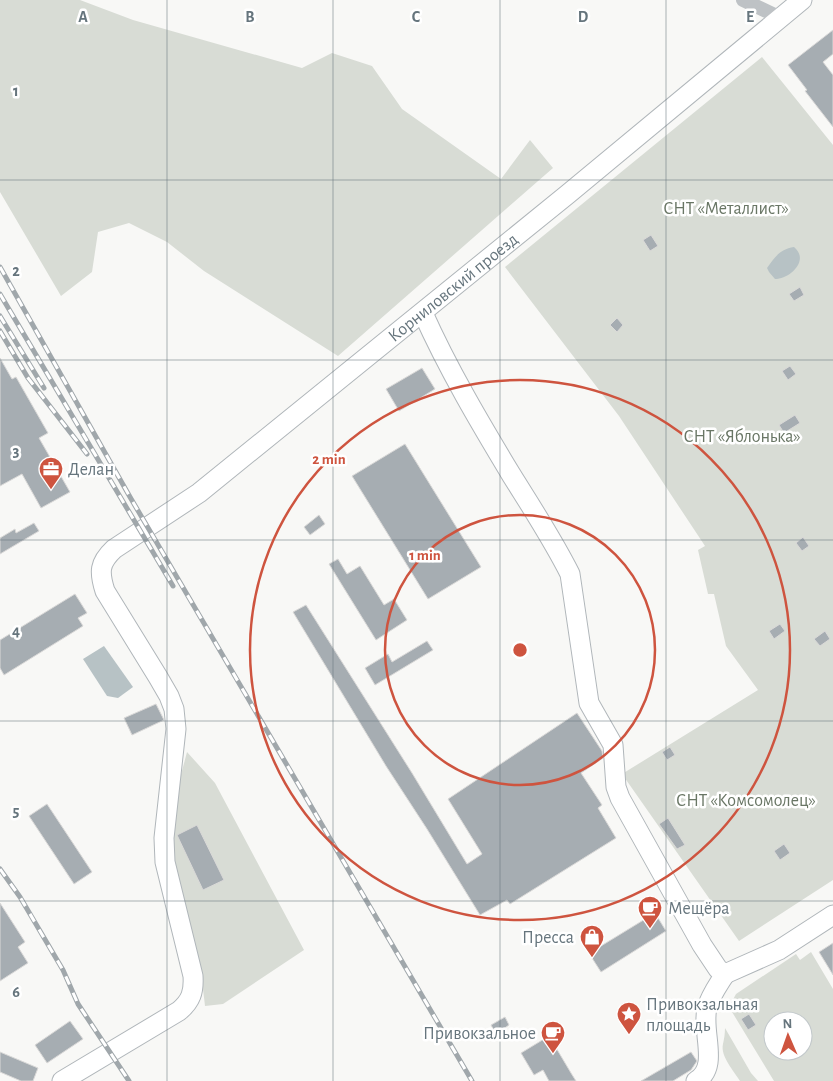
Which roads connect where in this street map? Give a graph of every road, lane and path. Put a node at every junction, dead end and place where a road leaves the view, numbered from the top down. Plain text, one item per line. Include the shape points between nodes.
1 (743, 0) edge
2 (802, 0) edge
3 (781, 18) junction
4 (423, 313) junction
5 (833, 915) edge
6 (725, 974) junction
7 (62, 1081) edge
8 (696, 1081) edge

1 - 3 street
2 - 3 street, Корниловский проезд
3 - 4 street, Корниловский проезд
4 - 6 street via 437,345 570,574 589,704 613,744 616,787 620,798 702,945
4 - 7 street, Корниловский проезд via 199,493 105,557 101,568 105,591 174,709 176,729 164,838 165,862 194,976 194,988 192,998 179,1012
5 - 6 street via 779,950
6 - 8 street via 706,1010 709,1063 706,1073

